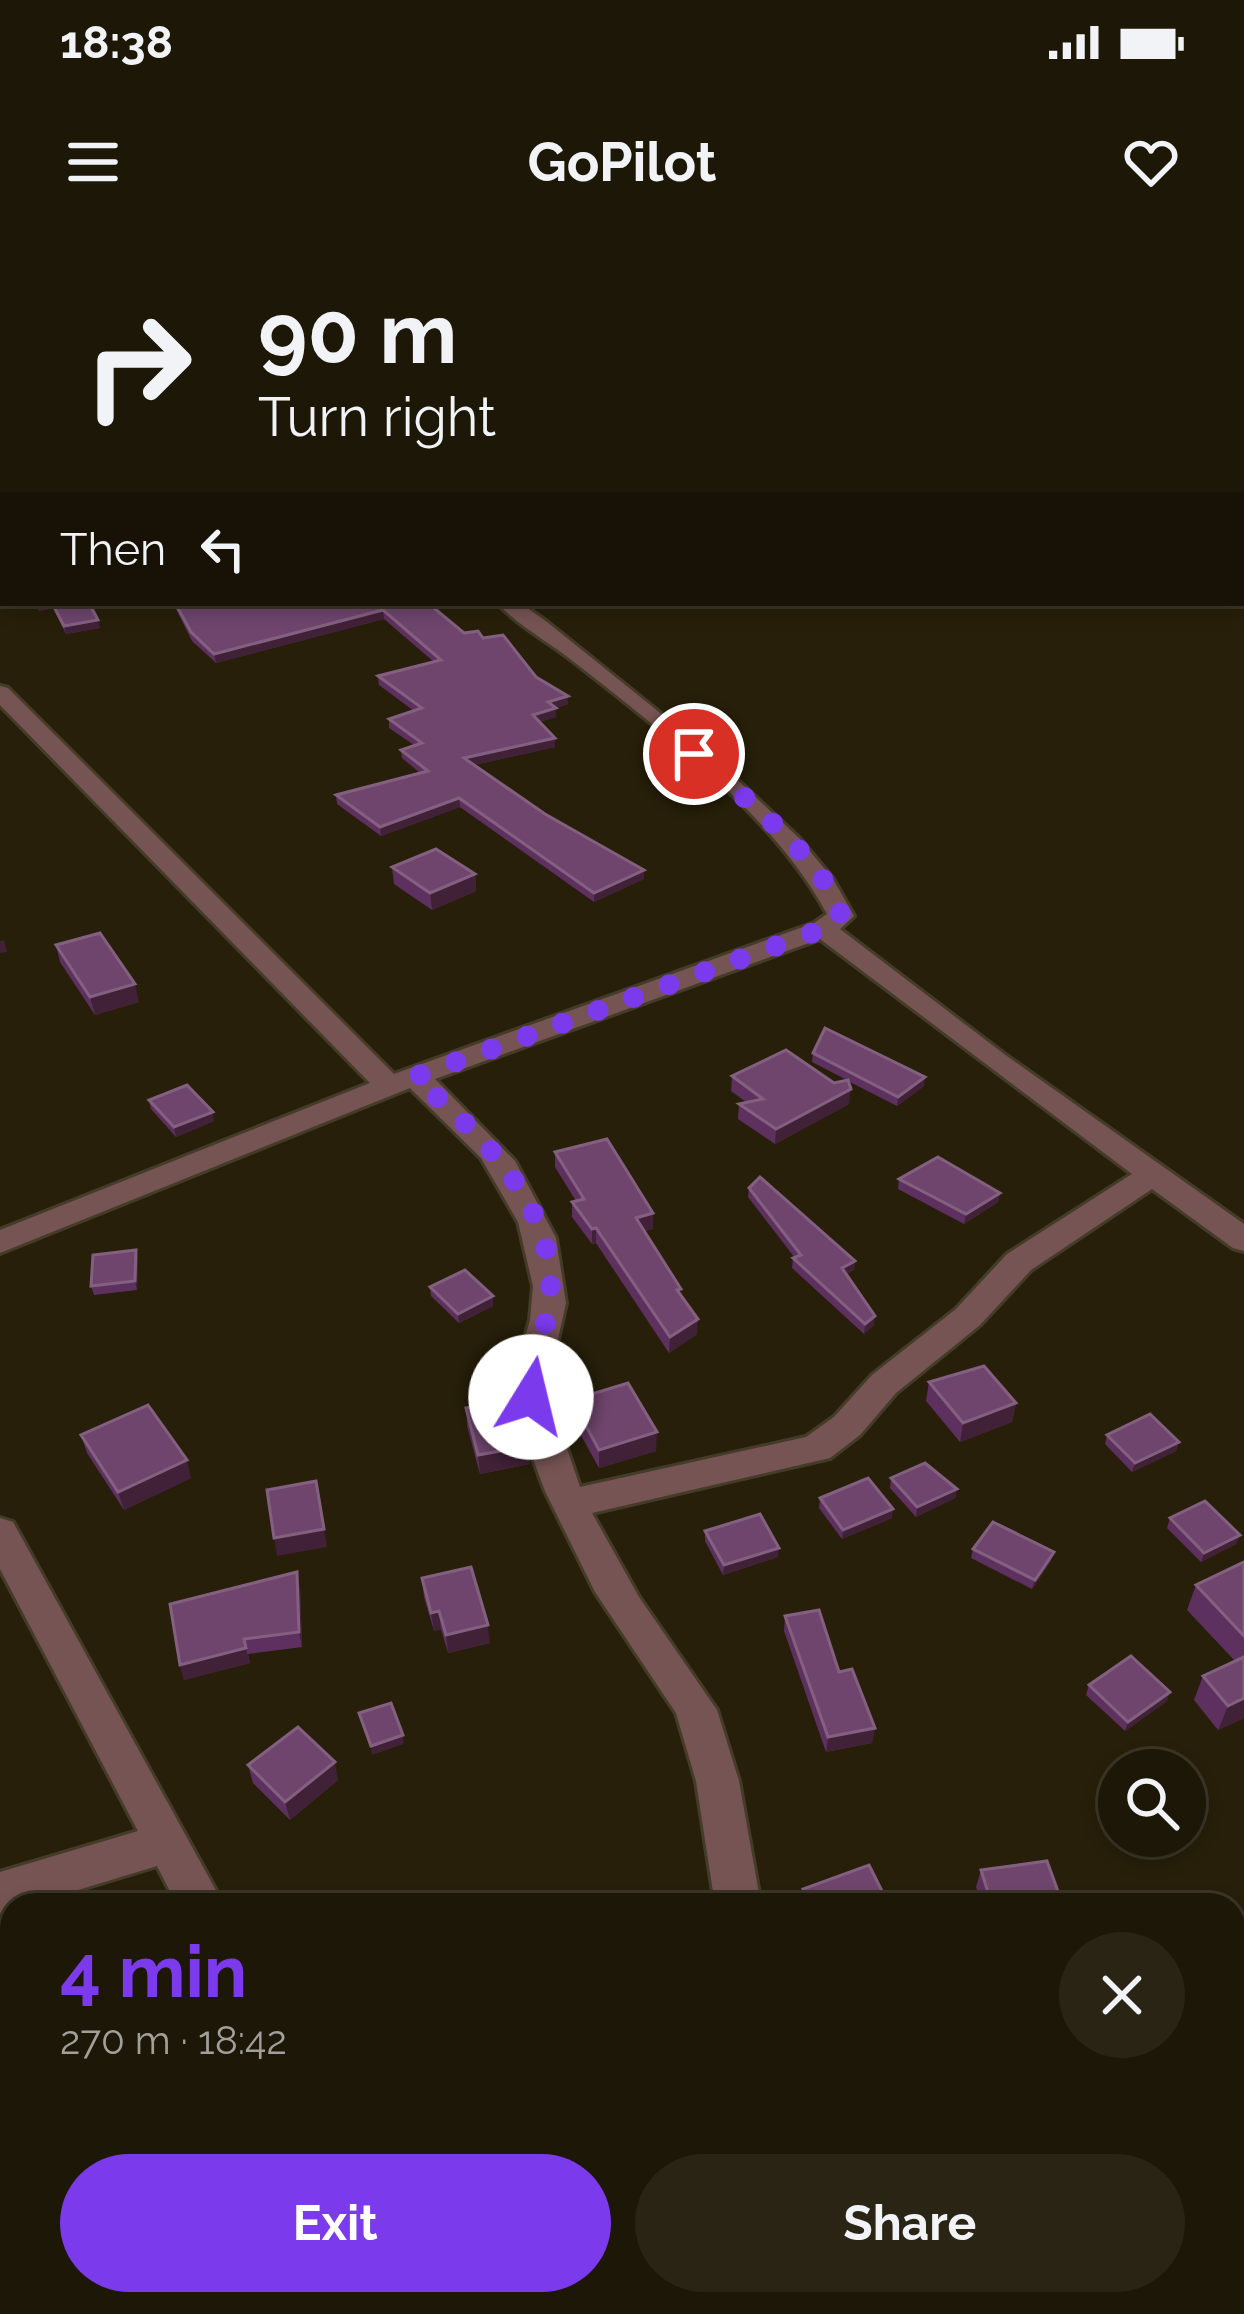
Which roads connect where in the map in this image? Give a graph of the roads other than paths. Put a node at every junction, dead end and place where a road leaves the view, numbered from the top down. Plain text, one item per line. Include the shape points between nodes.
1 (511, 606) edge
2 (0, 693) edge
3 (823, 929) junction
4 (402, 1082) junction
5 (1151, 1175) junction
6 (1244, 1240) edge
7 (0, 1242) edge
8 (571, 1503) junction
9 (0, 1533) edge
10 (166, 1843) junction
11 (0, 1893) edge
12 (194, 1893) edge
13 (736, 1893) edge

1 - 3 street via 574,650 790,844 836,897 841,916
2 - 4 street
3 - 4 street
3 - 5 street
4 - 7 street
4 - 8 street via 495,1152 544,1248 549,1308 529,1382
5 - 6 street
5 - 8 street via 1019,1262 817,1448
8 - 13 street via 613,1589 698,1714
9 - 10 street
10 - 11 street
10 - 12 street

